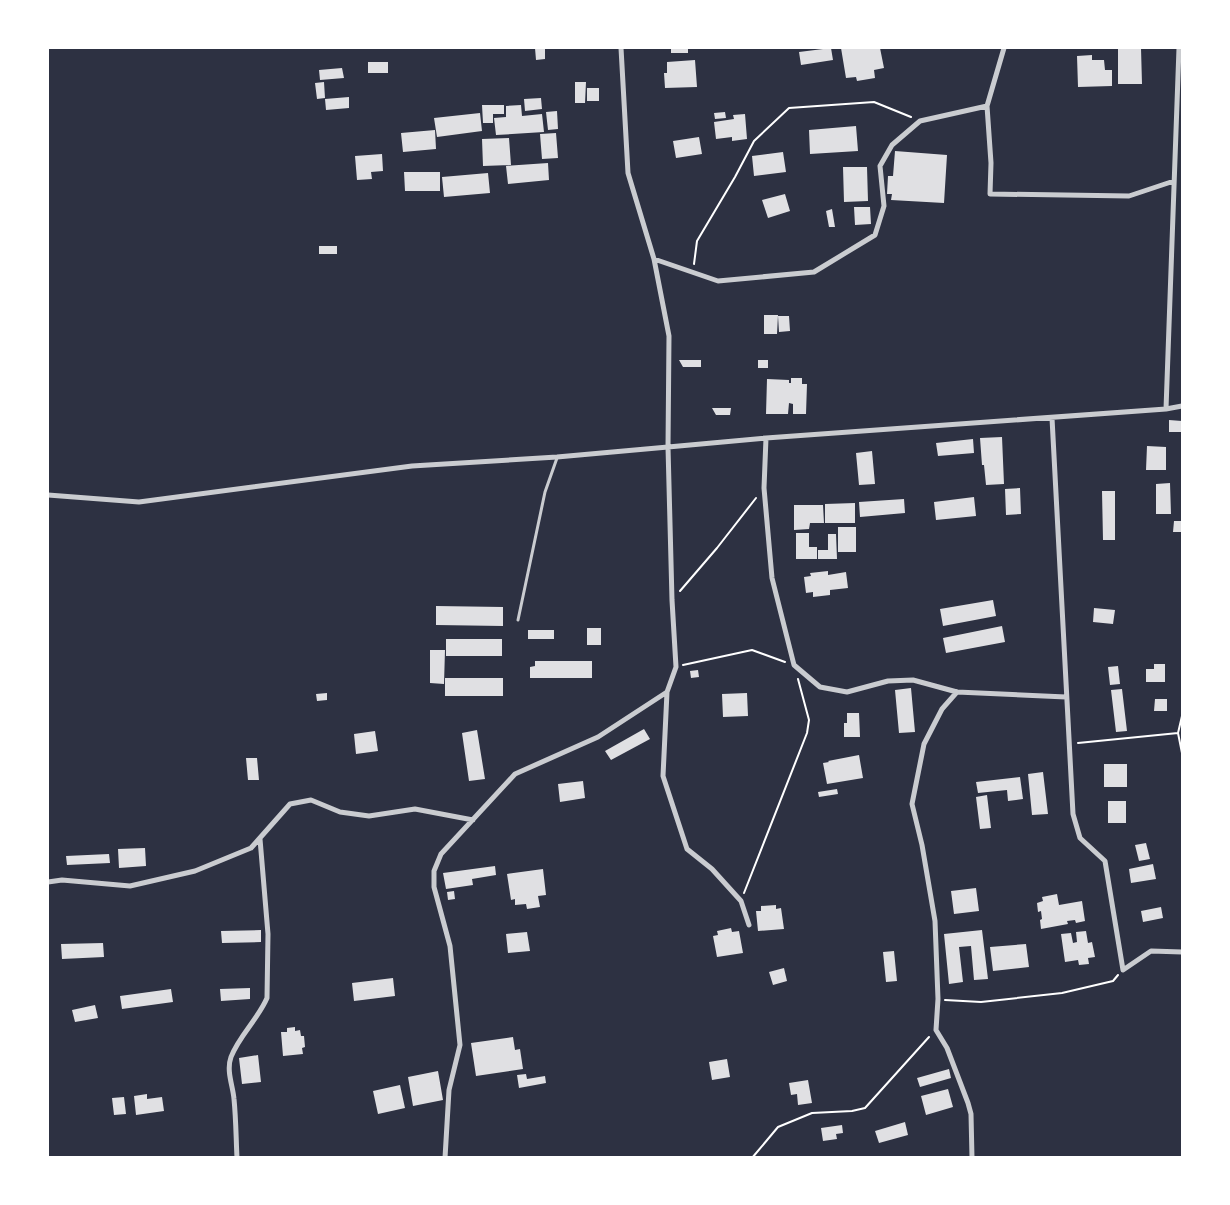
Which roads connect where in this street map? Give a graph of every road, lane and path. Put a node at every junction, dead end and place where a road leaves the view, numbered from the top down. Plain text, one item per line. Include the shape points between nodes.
1 (621, 48) edge
2 (1004, 48) edge
3 (1179, 48) edge
4 (1180, 76) edge
5 (987, 106) junction
6 (920, 121) junction
7 (1174, 181) junction
8 (654, 259) junction
9 (692, 272) junction
10 (1182, 406) edge
11 (1166, 409) junction
12 (1052, 418) junction
13 (766, 438) junction
14 (668, 447) junction
15 (557, 457) junction
16 (764, 488) junction
17 (48, 495) edge
18 (672, 600) junction
19 (518, 620) dead end
20 (794, 665) junction
21 (676, 666) junction
22 (667, 692) junction
23 (957, 692) junction
24 (1066, 697) junction
25 (1182, 716) edge
26 (1178, 734) junction
27 (1069, 744) junction
28 (1182, 752) edge
29 (473, 820) junction
30 (260, 839) junction
31 (48, 882) edge
32 (741, 902) junction
33 (749, 925) dead end
34 (1182, 952) edge
35 (1123, 970) junction
36 (938, 999) junction
37 (936, 1030) junction
38 (237, 1158) edge
39 (445, 1158) edge
40 (752, 1158) edge
41 (972, 1158) edge

1 - 8 street via 628,173
2 - 5 street
3 - 4 street
4 - 7 street
5 - 6 street
5 - 7 street via 990,194 1129,196
6 - 9 street via 892,145 880,166 884,206 875,234 814,272 718,281
6 - 9 path via 874,102 789,108 754,141 696,241
7 - 11 street
8 - 9 street
8 - 14 street via 669,336
10 - 11 street
11 - 12 street
12 - 13 street
12 - 24 street
13 - 14 street
13 - 16 street
14 - 15 street
14 - 18 street
15 - 17 street via 412,466 139,502
15 - 19 lane via 545,492
16 - 18 path
16 - 20 street via 772,578
18 - 21 street
20 - 21 path via 752,650
20 - 23 street via 820,687 847,692 888,681 913,680
20 - 32 path via 809,720 807,733
21 - 22 street
22 - 29 street via 598,737 515,774
22 - 32 street via 663,776 687,849 712,869
23 - 24 street
23 - 36 street via 942,709 924,744 912,804 935,922
24 - 27 street
25 - 26 path
26 - 27 path
26 - 28 path
27 - 35 street via 1073,814 1080,838 1104,861
29 - 30 street via 415,809 369,816 340,812 311,800 290,804
29 - 39 street via 441,854 434,871 434,887 450,946 460,1045 449,1090
30 - 31 street via 251,848 195,871 130,886 62,880
30 - 38 street via 268,934 267,998 234,1051 229,1068
32 - 33 street
34 - 35 street via 1152,951
35 - 36 path via 1113,981 1062,993 981,1002
36 - 37 street
37 - 40 path via 865,1108 812,1113 778,1127
37 - 41 street via 947,1048 968,1103

